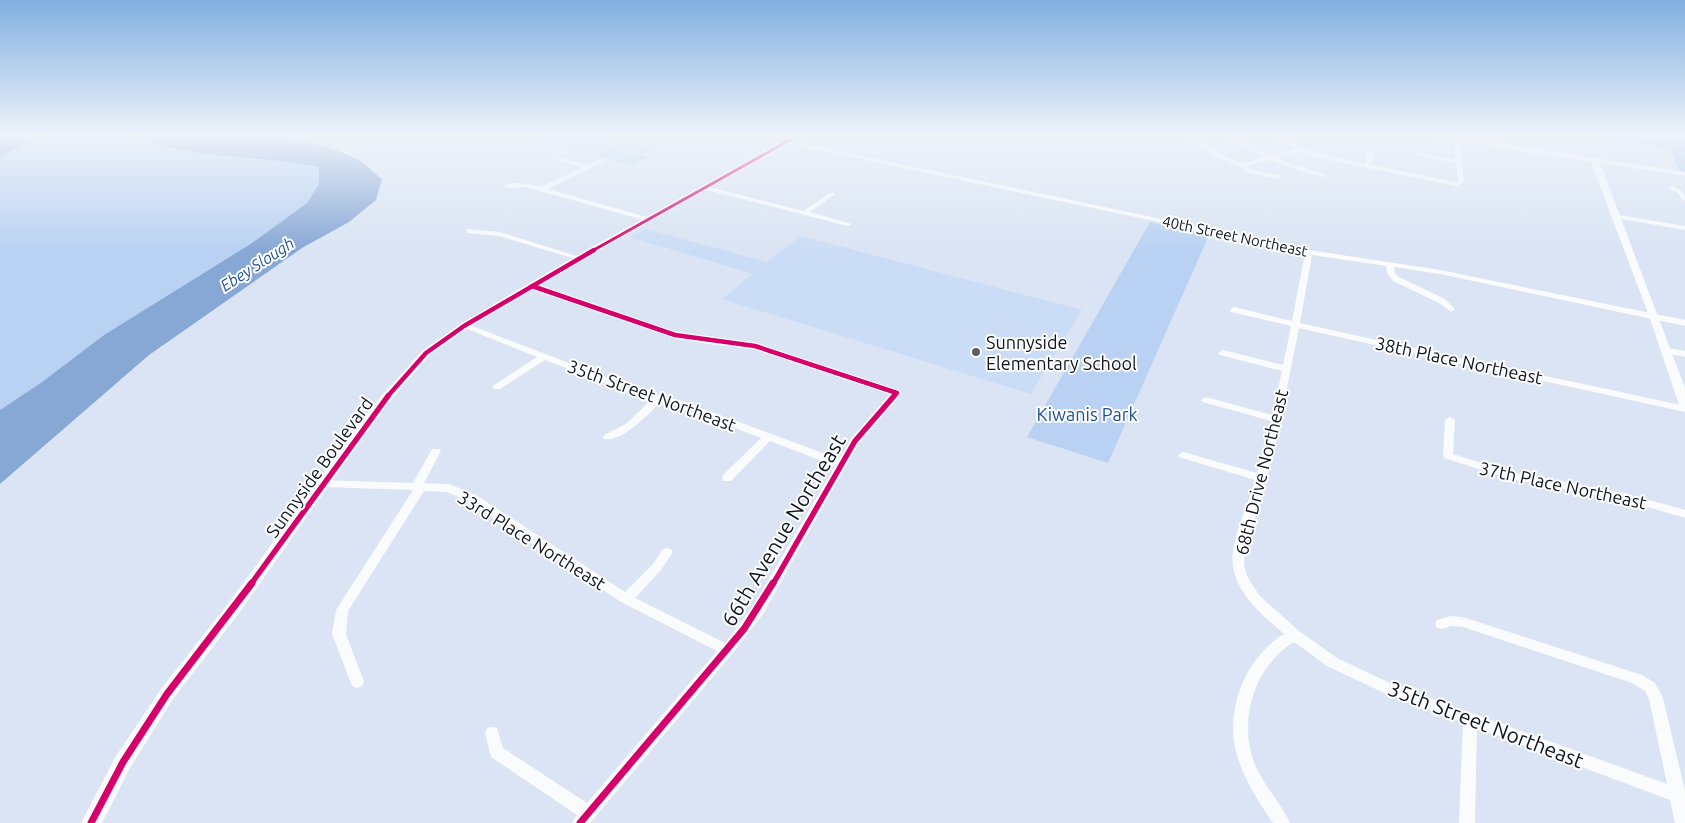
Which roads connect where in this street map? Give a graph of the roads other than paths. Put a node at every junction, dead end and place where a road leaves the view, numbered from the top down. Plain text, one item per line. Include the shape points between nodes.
1 (574, 174) edge
2 (729, 174) edge
3 (954, 174) edge
4 (1264, 174) edge
5 (1319, 174) edge
6 (1412, 174) edge
7 (1460, 174) edge
8 (1600, 174) edge
9 (1324, 176) dead end
10 (1279, 177) dead end
11 (506, 186) dead end
12 (705, 188) junction
13 (1671, 188) dead end
14 (543, 189) junction
15 (832, 194) dead end
16 (1685, 199) edge
17 (804, 213) junction
18 (1616, 216) junction
19 (650, 218) junction
20 (848, 224) dead end
21 (1685, 228) edge
22 (470, 231) dead end
23 (1309, 252) junction
24 (579, 258) junction
25 (1390, 264) junction
26 (532, 286) junction
27 (1451, 309) dead end
28 (1234, 310) dead end
29 (1654, 316) junction
30 (1685, 322) edge
31 (1295, 324) junction
32 (464, 326) junction
33 (1667, 351) junction
34 (1223, 353) dead end
35 (1685, 354) edge
36 (544, 356) junction
37 (1286, 369) junction
38 (497, 387) dead end
39 (659, 398) junction
40 (1206, 400) dead end
41 (1685, 405) edge
42 (1685, 409) edge
43 (1274, 419) junction
44 (1450, 420) dead end
45 (608, 437) dead end
46 (768, 437) junction
47 (436, 451) dead end
48 (1183, 455) dead end
49 (840, 464) junction
50 (727, 478) dead end
51 (1261, 478) junction
52 (324, 483) junction
53 (418, 487) junction
54 (1685, 514) edge
55 (667, 552) dead end
56 (626, 599) junction
57 (1442, 624) dead end
58 (1294, 635) junction
59 (727, 650) junction
60 (357, 682) dead end
61 (1470, 719) junction
62 (492, 733) dead end
63 (1681, 797) edge
64 (584, 818) edge
65 (91, 823) edge
66 (1282, 823) edge
67 (1467, 823) edge
68 (1683, 823) edge

1 - 14 street
2 - 12 street, Sunnyside Boulevard
3 - 23 street, 40th Street Northeast
4 - 10 street
5 - 9 street
6 - 7 street via 1456,184 1461,182
8 - 18 street
11 - 14 street via 526,185
12 - 17 street
12 - 19 street, Sunnyside Boulevard
13 - 16 street
14 - 19 street
15 - 17 street
17 - 20 street
18 - 21 street
18 - 29 street
19 - 24 street, Sunnyside Boulevard
22 - 24 street via 500,234
23 - 25 street, 40th Street Northeast
23 - 31 street, 68th Drive Northeast
24 - 26 street, Sunnyside Boulevard
25 - 27 street via 1396,279 1442,301
25 - 29 street, 40th Street Northeast
26 - 32 street, Sunnyside Boulevard
26 - 49 street, 66th Avenue Northeast via 675,335 761,348 897,393 855,441
28 - 31 street, 38th Place Northeast
29 - 30 street, 40th Street Northeast
29 - 33 street
31 - 37 street, 68th Drive Northeast
31 - 42 street, 38th Place Northeast
32 - 36 street, 35th Street Northeast
32 - 52 street, Sunnyside Boulevard via 426,353 398,383
33 - 35 street
33 - 41 street
34 - 37 street
36 - 38 street
36 - 39 street, 35th Street Northeast
37 - 43 street, 68th Drive Northeast
39 - 45 street via 630,426
39 - 46 street, 35th Street Northeast
40 - 43 street
43 - 51 street, 68th Drive Northeast
44 - 54 street, 37th Place Northeast via 1448,456 1477,468 1543,484 1617,495
46 - 49 street, 35th Street Northeast
46 - 50 street
47 - 53 street
48 - 51 street
49 - 59 street, 66th Avenue Northeast via 758,610
51 - 58 street, 68th Drive Northeast via 1239,552 1240,572 1246,586 1265,609
52 - 53 street, 33rd Place Northeast
52 - 65 street, Sunnyside Boulevard via 167,694 123,762
53 - 56 street, 33rd Place Northeast via 449,488 472,498
53 - 60 street via 342,610 339,634
55 - 56 street
56 - 59 street, 33rd Place Northeast
57 - 63 street via 1464,622 1637,679 1650,687 1656,698
58 - 61 street, 35th Street Northeast via 1332,662 1387,688
58 - 66 street via 1272,650 1259,666 1240,722 1244,755 1259,789
59 - 64 street, 66th Avenue Northeast
61 - 63 street, 35th Street Northeast
61 - 67 street
62 - 64 street via 496,752
63 - 68 street

